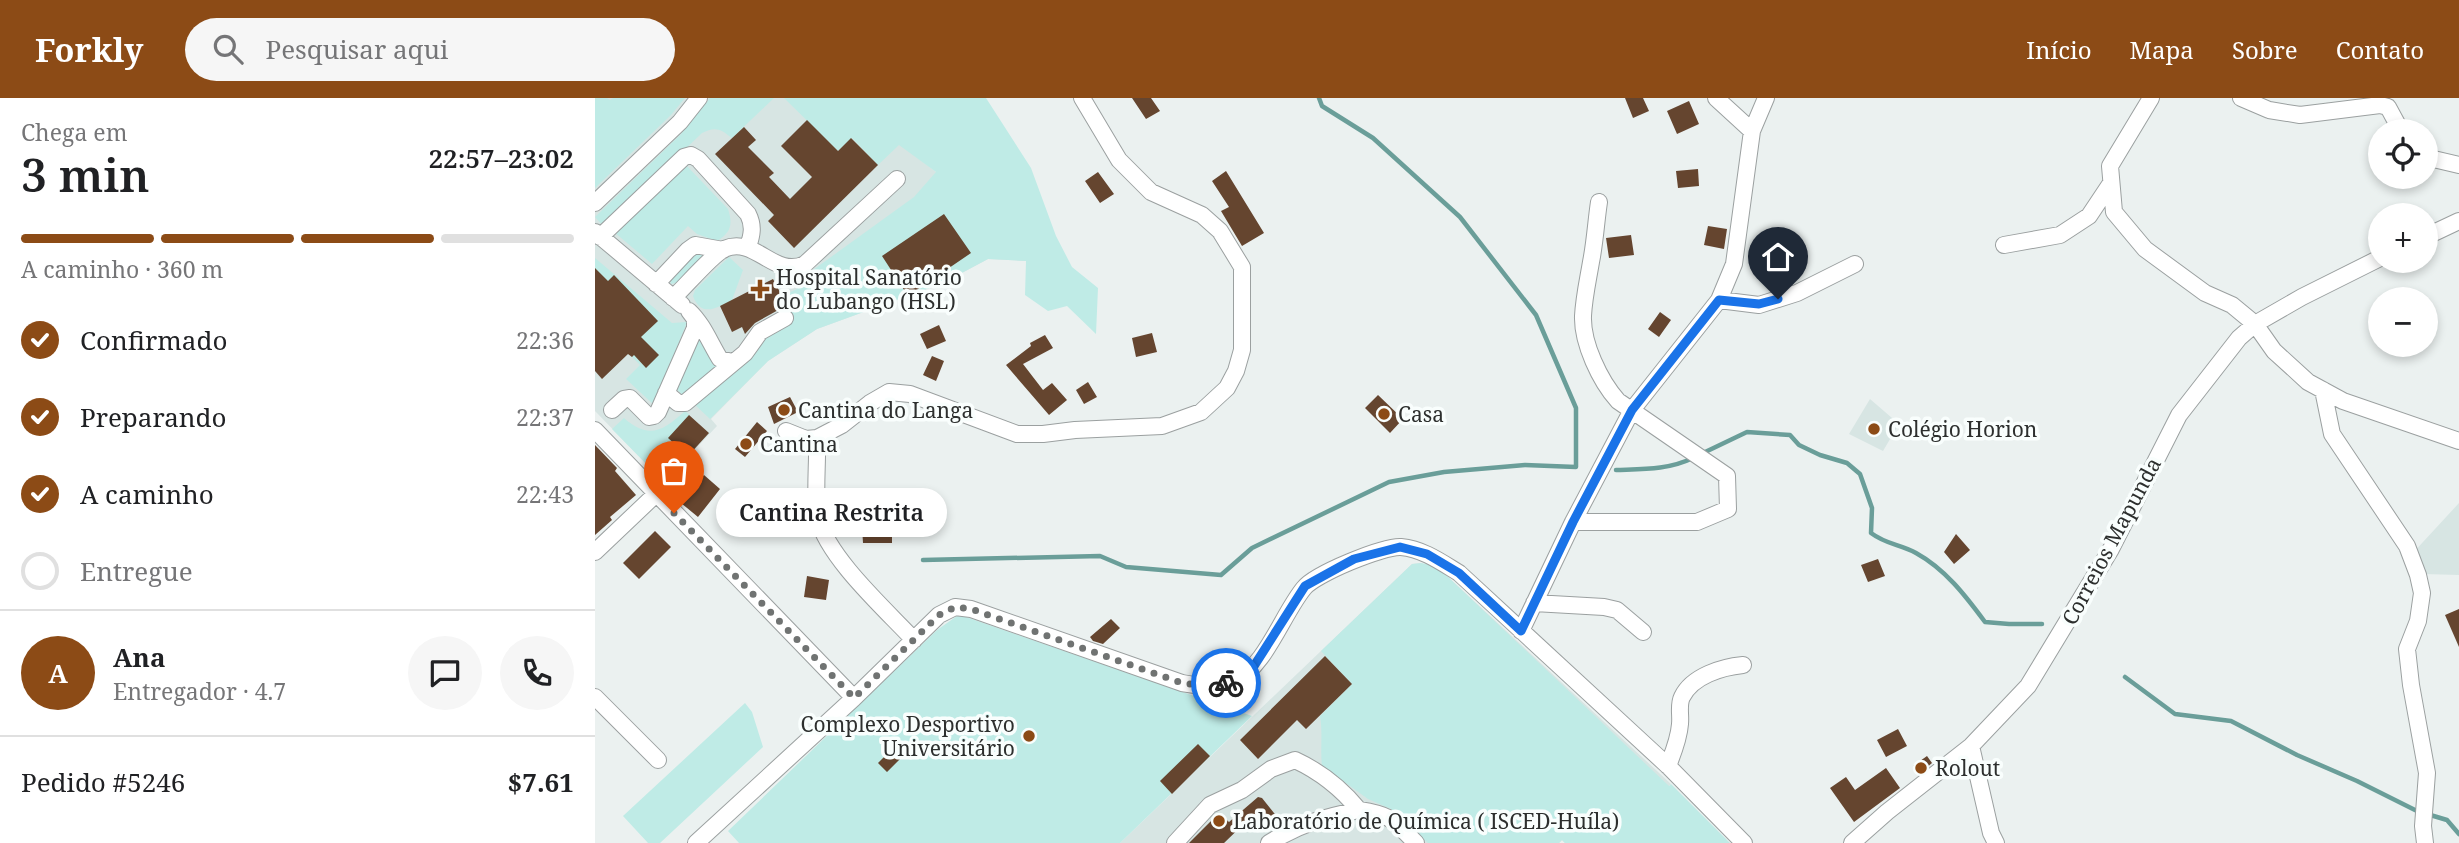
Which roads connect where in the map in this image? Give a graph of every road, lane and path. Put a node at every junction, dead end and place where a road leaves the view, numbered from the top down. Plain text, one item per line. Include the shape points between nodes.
1 (699, 98) edge
2 (1082, 98) edge
3 (1716, 98) edge
4 (1766, 98) edge
5 (2151, 98) edge
6 (2241, 98) edge
7 (2394, 119) edge
8 (1752, 131) junction
9 (2438, 160) edge
10 (2459, 165) edge
11 (897, 179) dead end
12 (2111, 183) junction
13 (1599, 202) dead end
14 (595, 203) edge
15 (2459, 220) edge
16 (2438, 230) edge
17 (598, 235) edge
18 (2004, 245) dead end
19 (748, 247) junction
20 (723, 250) junction
21 (1855, 264) dead end
22 (2368, 264) edge
23 (656, 284) junction
24 (673, 298) junction
25 (1719, 300) junction
26 (689, 311) junction
27 (785, 318) dead end
28 (2255, 324) junction
29 (732, 362) junction
30 (2323, 390) junction
31 (666, 393) junction
32 (612, 410) dead end
33 (1632, 410) junction
34 (595, 430) edge
35 (786, 431) dead end
36 (817, 438) junction
37 (2459, 441) edge
38 (656, 494) junction
39 (1573, 522) junction
40 (595, 552) edge
41 (1534, 603) junction
42 (1521, 631) junction
43 (1643, 632) dead end
44 (914, 640) junction
45 (1743, 664) dead end
46 (595, 697) edge
47 (854, 698) junction
48 (1971, 746) junction
49 (657, 760) dead end
50 (1668, 766) junction
51 (1359, 810) junction
52 (696, 843) edge
53 (1175, 843) edge
54 (1269, 843) edge
55 (1416, 843) edge
56 (1744, 843) edge
57 (1852, 843) edge
58 (1996, 843) edge
59 (2425, 843) edge

1 - 14 street
2 - 36 street via 1119,160 1151,192 1202,215 1220,231 1242,267 1241,350 1227,387 1201,412 1162,426 1043,434 1017,434 910,394 889,393
3 - 8 street
4 - 8 street
5 - 12 street via 2110,166
6 - 7 street via 2269,110 2300,115 2380,105 2388,107
8 - 25 street via 1734,264
9 - 10 street
11 - 19 street via 805,264 778,265
12 - 18 street via 2089,216 2060,235
12 - 28 street via 2114,212 2145,249
13 - 33 street via 1583,320 1604,386
15 - 16 street
17 - 19 street via 691,155 748,214 753,224
17 - 23 street
19 - 20 street
20 - 23 street via 695,245
20 - 24 street
21 - 25 street via 1797,293 1759,304
22 - 28 street, Correios Mapunda
23 - 24 street
24 - 26 street
25 - 33 street
26 - 29 street via 720,359
26 - 31 street via 695,328
27 - 29 street via 760,332 751,347
28 - 30 street via 2274,351
28 - 48 street, Correios Mapunda via 2179,415 2111,549 2028,686
29 - 31 street via 685,403
30 - 37 street
30 - 59 street via 2332,434 2407,546 2418,575 2422,593 2418,621 2407,649 2427,773
31 - 32 street via 654,416 649,417 630,398
33 - 39 street
33 - 39 street via 1727,475 1728,509 1697,522
34 - 38 street
35 - 36 street
36 - 44 street via 818,516 825,539
38 - 40 street
38 - 47 street
39 - 41 street
41 - 42 street
41 - 43 street via 1617,610
42 - 44 street via 1459,573 1427,554 1400,547 1354,559 1305,586 1254,666 1236,681 1212,687 1182,683 971,609 955,607 939,615
42 - 50 street
44 - 47 street
45 - 50 street via 1715,670 1683,694 1680,726
46 - 49 street
47 - 52 street
48 - 57 street, Correios Mapunda
48 - 58 street
50 - 56 street
51 - 53 street via 1317,770 1295,760 1210,805
51 - 54 street via 1320,818
51 - 55 street via 1392,818

